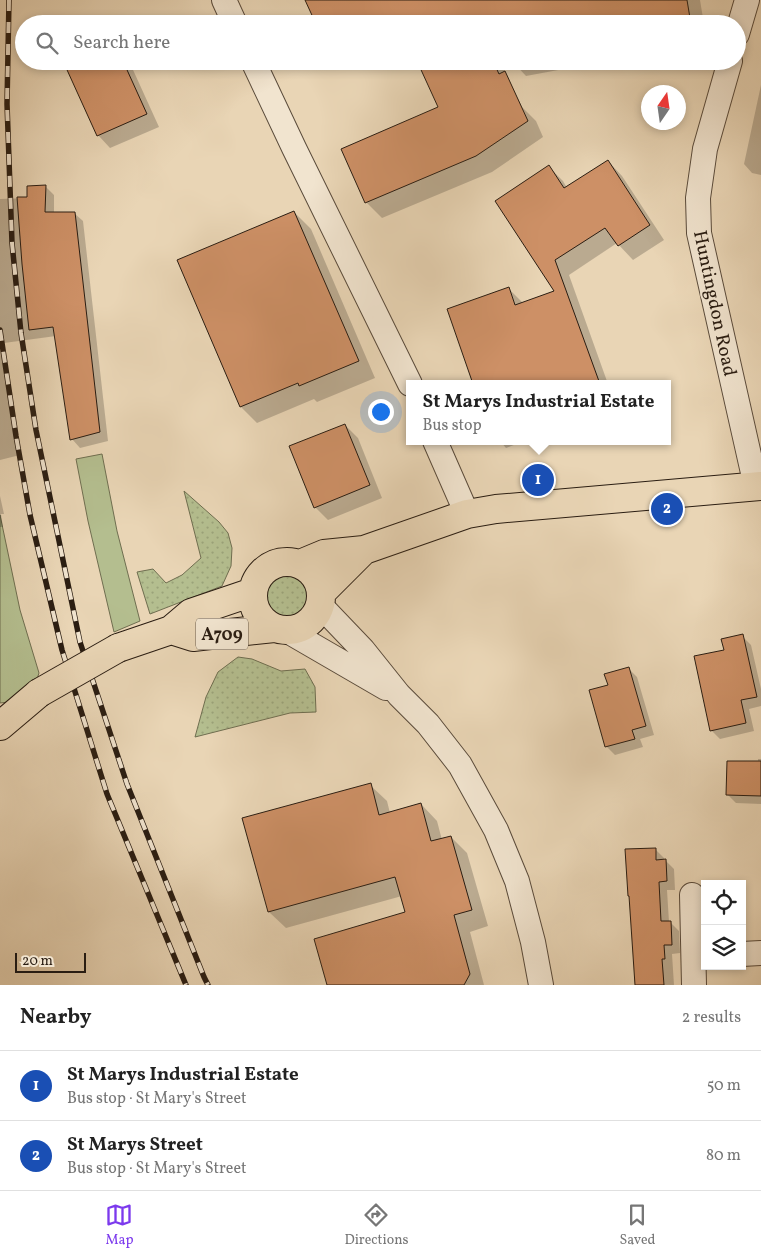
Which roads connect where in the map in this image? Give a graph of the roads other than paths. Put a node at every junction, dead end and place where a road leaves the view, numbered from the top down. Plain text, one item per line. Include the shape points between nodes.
1 (224, 0) edge
2 (747, 0) edge
3 (231, 15) edge
4 (743, 15) edge
5 (257, 70) edge
6 (727, 70) edge
7 (408, 380) edge
8 (437, 445) edge
9 (759, 486) edge
10 (467, 514) junction
11 (364, 550) junction
12 (300, 564) junction
13 (253, 592) junction
14 (321, 599) junction
15 (280, 629) junction
16 (171, 630) junction
17 (399, 695) junction
18 (0, 726) edge
19 (692, 895) dead end
20 (761, 953) edge
21 (746, 954) edge
22 (699, 957) edge
23 (540, 985) edge
24 (694, 985) edge

1 - 3 street
2 - 4 street
5 - 7 street
6 - 9 street, Huntingdon Road via 705,149 698,198 699,233
8 - 10 street
9 - 10 main road via 496,508
10 - 11 main road
11 - 12 main road via 324,554
11 - 14 main road
12 - 13 main road via 281,562 270,566 256,581
12 - 14 main road via 315,576
13 - 15 main road via 258,613 265,622
13 - 16 main road, A709 via 191,613
14 - 15 main road via 315,615 307,623 297,628
14 - 17 street
15 - 16 main road, A709 via 193,637
15 - 17 street
16 - 18 main road, A709, bridge via 118,648 39,693
17 - 23 street via 428,724 460,765 496,830 517,881
19 - 22 street
20 - 21 street
22 - 24 street

